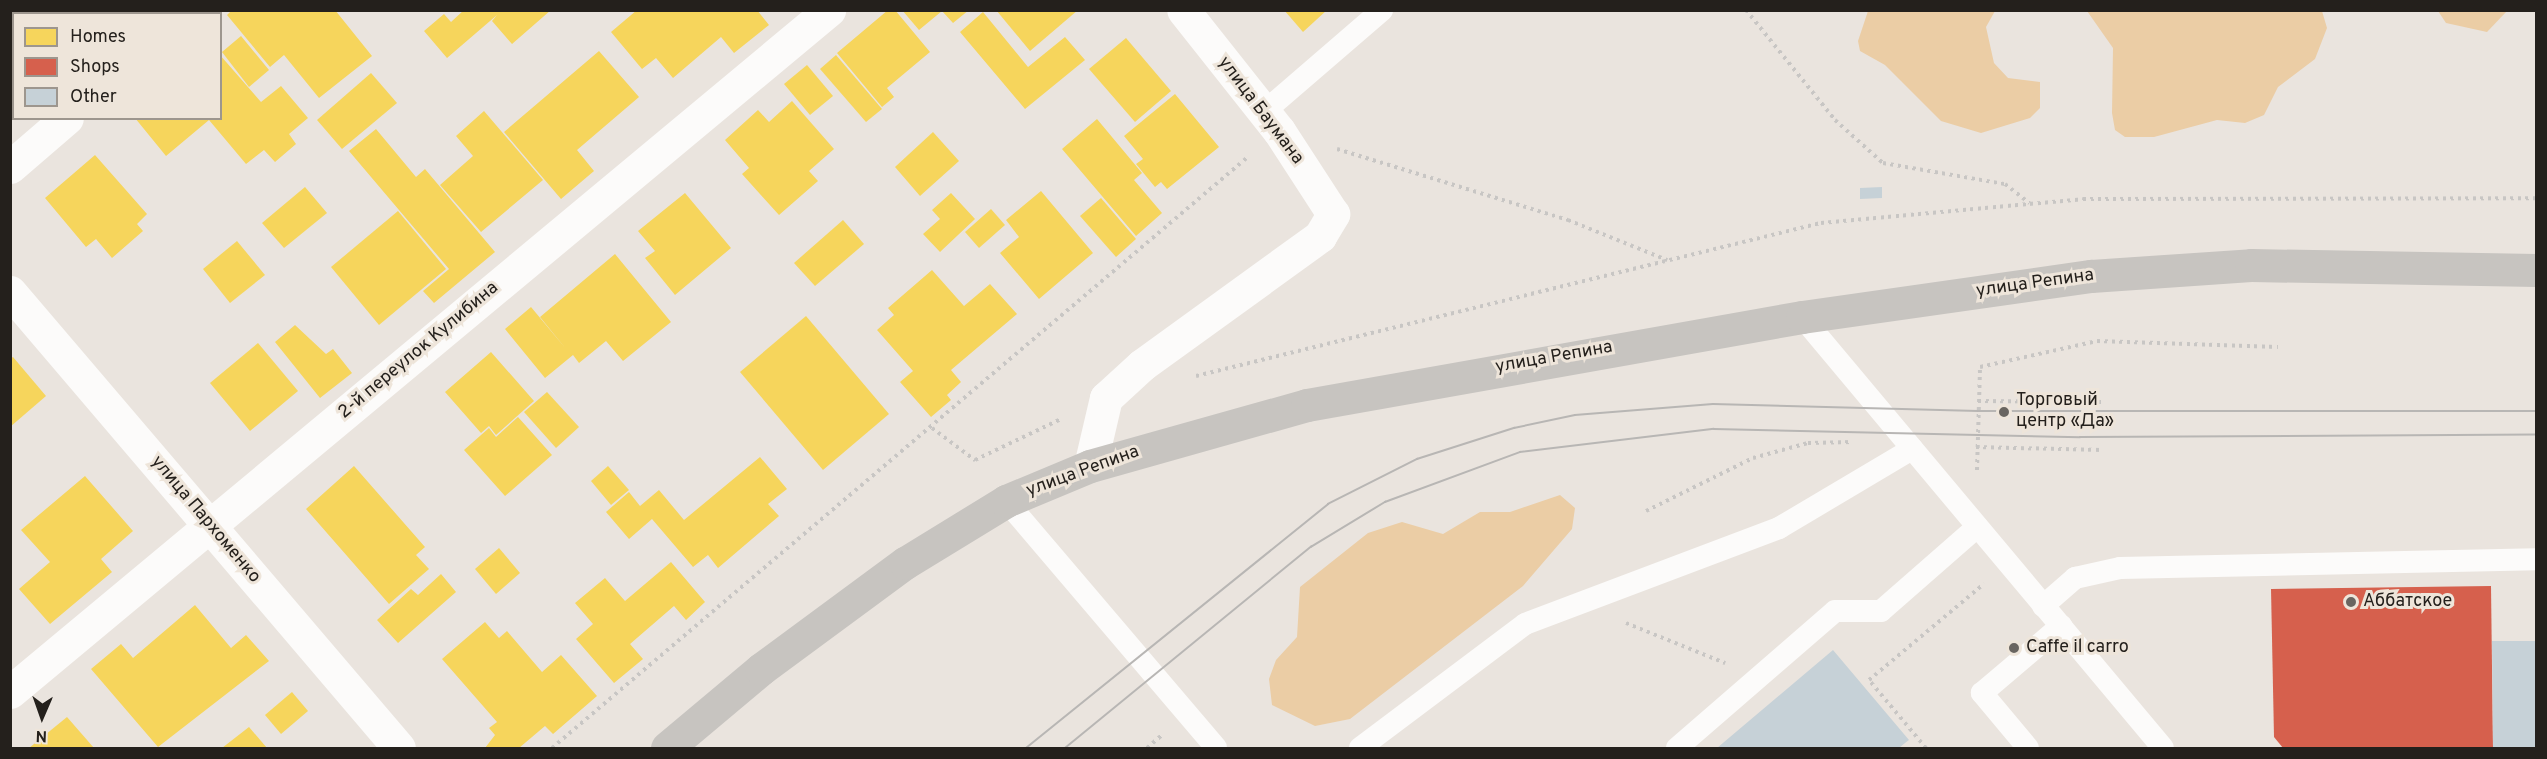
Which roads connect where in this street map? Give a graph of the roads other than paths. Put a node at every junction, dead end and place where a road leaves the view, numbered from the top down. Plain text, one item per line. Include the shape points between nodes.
1 (829, 10) edge
2 (1183, 10) edge
3 (1382, 10) edge
4 (65, 120) edge
5 (1272, 121) junction
6 (10, 167) edge
7 (2536, 270) edge
8 (10, 292) edge
9 (1802, 317) junction
10 (1909, 446) junction
11 (1090, 466) junction
12 (1006, 501) junction
13 (209, 525) junction
14 (1977, 526) junction
15 (2536, 560) edge
16 (2043, 606) junction
17 (2061, 626) junction
18 (10, 692) edge
19 (399, 748) edge
20 (667, 748) edge
21 (1216, 748) edge
22 (1360, 748) edge
23 (1677, 748) edge
24 (2028, 748) edge
25 (2163, 748) edge

1 - 13 street, 2-й переулок Кулибина
2 - 5 street, улица Баумана
3 - 5 lane
4 - 6 street
5 - 11 street, улица Баумана via 1333,214 1320,236 1142,365 1106,398
7 - 9 street, улица Репина via 2393,265 2170,268
8 - 13 street, улица Пархоменко
9 - 10 lane
9 - 11 street, улица Репина via 1412,382 1174,440
10 - 14 lane
10 - 22 lane via 1779,528 1574,602 1525,624 1478,655
11 - 12 street, улица Репина
12 - 20 street, улица Репина via 905,562 761,669
12 - 21 lane
13 - 18 street, 2-й переулок Кулибина
13 - 19 street, улица Пархоменко
14 - 16 lane
14 - 23 lane via 1881,611 1835,611
15 - 16 lane via 2120,568 2075,578
16 - 17 lane
17 - 24 lane via 1982,693
17 - 25 lane

